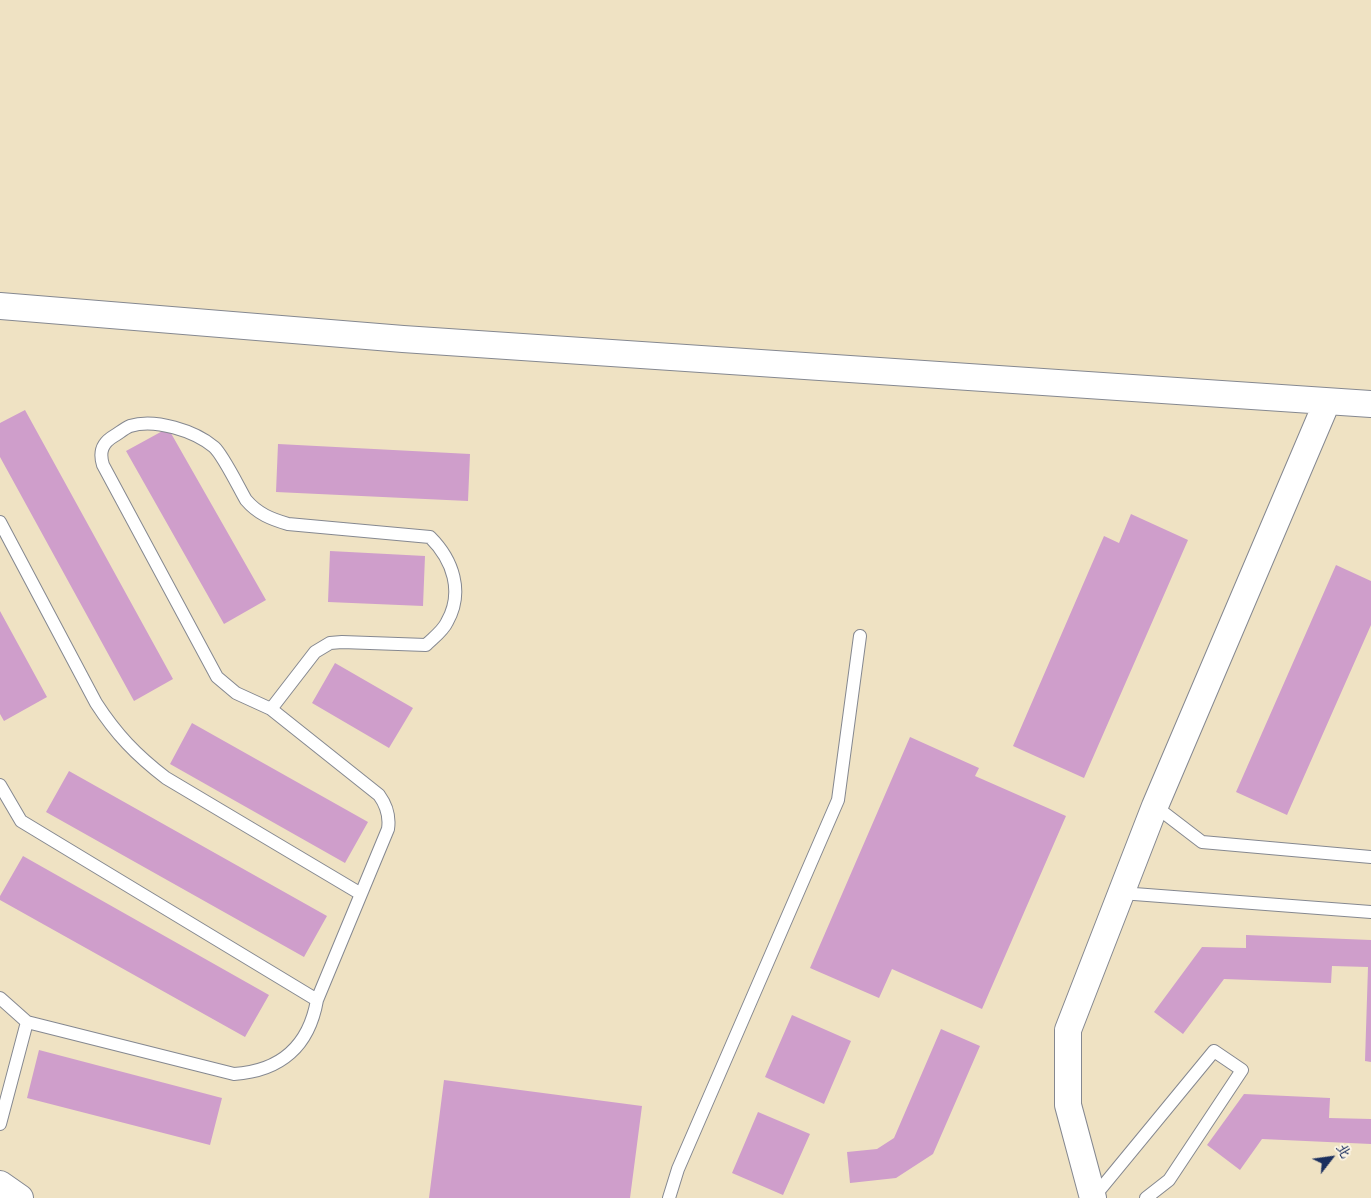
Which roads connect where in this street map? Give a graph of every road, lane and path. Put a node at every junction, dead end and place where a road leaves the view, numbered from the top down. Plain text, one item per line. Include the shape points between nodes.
1 (0, 306) edge
2 (1327, 402) junction
3 (1371, 404) edge
4 (0, 522) edge
5 (860, 636) dead end
6 (271, 709) junction
7 (0, 785) edge
8 (1156, 806) junction
9 (1371, 857) edge
10 (1121, 893) junction
11 (361, 894) junction
12 (1371, 912) edge
13 (0, 998) edge
14 (317, 1000) junction
15 (26, 1022) junction
16 (0, 1124) edge
17 (0, 1184) edge
18 (20, 1198) edge
19 (669, 1198) edge
20 (1093, 1198) edge
21 (1146, 1198) edge

1 - 2 street via 403,339
2 - 3 street
2 - 8 street
4 - 11 lane via 96,702 124,742 166,778
5 - 19 lane via 838,800 678,1169
6 - 6 lane via 316,652 330,643 426,645 447,624 453,609 456,594 450,562 430,537 273,520 252,507 215,448 201,438 168,426 131,426 103,444 103,465 217,677 236,693
6 - 11 lane via 372,789 385,803 388,829
7 - 14 lane via 21,821
8 - 9 lane via 1202,842
8 - 10 street
10 - 12 lane
10 - 20 street via 1068,1030 1068,1105
11 - 14 lane
13 - 15 lane
14 - 15 lane via 314,1016 300,1044 277,1063 249,1073 234,1074
15 - 16 lane
17 - 18 street
20 - 21 lane via 1214,1051 1242,1070 1169,1180

